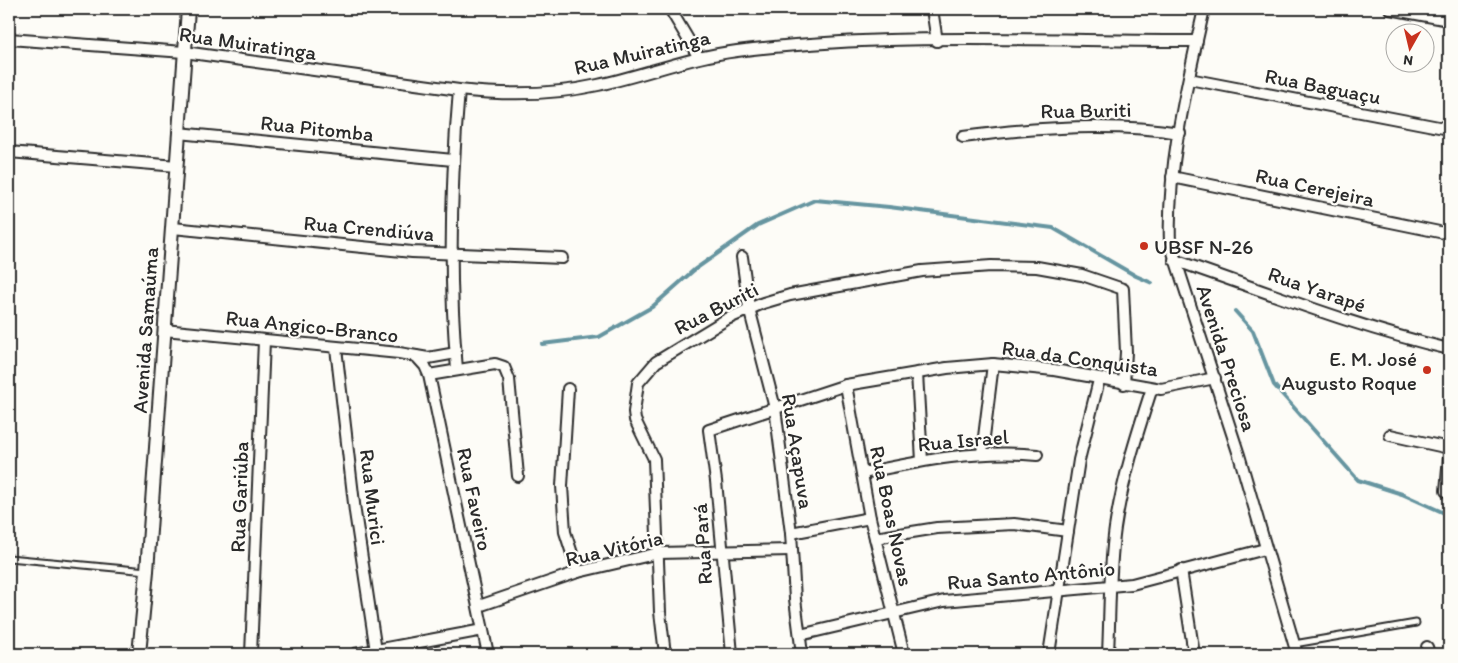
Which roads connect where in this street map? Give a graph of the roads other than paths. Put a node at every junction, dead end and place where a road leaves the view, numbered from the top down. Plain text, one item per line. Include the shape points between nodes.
1 (188, 9) edge
2 (670, 9) edge
3 (932, 9) edge
4 (1204, 9) edge
5 (1390, 9) edge
6 (1449, 20) edge
7 (9, 39) edge
8 (936, 41) junction
9 (1197, 41) junction
10 (184, 52) junction
11 (698, 56) junction
12 (1189, 79) junction
13 (458, 90) junction
14 (1449, 130) edge
15 (178, 133) junction
16 (1180, 133) junction
17 (963, 137) dead end
18 (9, 152) edge
19 (453, 160) junction
20 (177, 166) junction
21 (1172, 177) junction
22 (173, 228) junction
23 (1449, 234) edge
24 (451, 254) junction
25 (742, 257) dead end
26 (562, 258) dead end
27 (1174, 260) junction
28 (749, 308) junction
29 (164, 330) junction
30 (264, 341) junction
31 (336, 348) junction
32 (1449, 349) edge
33 (456, 353) junction
34 (416, 356) junction
35 (993, 364) junction
36 (457, 369) junction
37 (917, 373) junction
38 (429, 375) junction
39 (1215, 378) junction
40 (1099, 380) junction
41 (1124, 384) junction
42 (846, 385) junction
43 (1152, 388) junction
44 (568, 389) dead end
45 (774, 408) junction
46 (709, 430) joint
47 (1390, 436) dead end
48 (1449, 448) edge
49 (982, 452) junction
50 (1037, 455) dead end
51 (1449, 457) edge
52 (922, 461) junction
53 (863, 472) junction
54 (518, 476) dead end
55 (1446, 491) dead end
56 (870, 518) junction
57 (1068, 530) junction
58 (791, 533) junction
59 (876, 538) junction
60 (1265, 548) junction
61 (792, 550) junction
62 (722, 552) junction
63 (659, 553) junction
64 (9, 558) edge
65 (1181, 570) junction
66 (147, 572) junction
67 (578, 572) junction
68 (1111, 587) junction
69 (1060, 592) junction
70 (479, 606) junction
71 (894, 614) junction
72 (1416, 623) dead end
73 (483, 630) junction
74 (800, 635) junction
75 (1295, 649) edge
76 (408, 650) edge
77 (376, 651) junction
78 (9, 654) edge
79 (14, 654) edge
80 (139, 654) edge
81 (251, 654) edge
82 (355, 654) edge
83 (488, 654) edge
84 (665, 654) edge
85 (732, 654) edge
86 (802, 654) edge
87 (904, 654) edge
88 (1049, 654) edge
89 (1108, 654) edge
90 (1194, 654) edge

1 - 10 street, Avenida Samaúma
2 - 11 street
3 - 8 street
4 - 9 street, Avenida Preciosa
5 - 6 street
7 - 10 street, Rua Muiratinga
8 - 9 street, Rua Muiratinga
8 - 11 street, Rua Muiratinga via 814,43
9 - 12 street, Avenida Preciosa
10 - 13 street, Rua Muiratinga
10 - 15 street, Avenida Samaúma
11 - 13 street, Rua Muiratinga via 581,88 519,93
12 - 14 street, Rua Baguaçu
12 - 16 street, Avenida Preciosa
13 - 19 street
15 - 19 street, Rua Pitomba
15 - 20 street, Avenida Samaúma
16 - 17 street, Rua Buriti via 1106,128 1034,130
16 - 21 street, Avenida Preciosa
18 - 20 street
19 - 24 street
20 - 22 street, Avenida Samaúma
21 - 23 street, Rua Cerejeira
21 - 27 street, Avenida Preciosa via 1170,226
22 - 24 street, Rua Crendiúva
22 - 29 street, Avenida Samaúma
24 - 26 street, Rua Crendiúva
24 - 33 street
25 - 28 street, Rua Açapuva
27 - 32 street, Rua Yarapé via 1373,328
27 - 39 street, Avenida Preciosa
28 - 41 street, Rua Buriti via 790,295 870,279 962,266 1037,267 1082,275 1123,291
28 - 45 street, Rua Açapuva
28 - 63 street, Rua Buriti via 656,362 638,383 634,412 654,459
29 - 30 street, Rua Angico-Branco
29 - 66 street, Avenida Samaúma
30 - 31 street, Rua Angico-Branco
30 - 81 street, Rua Gariúba
31 - 34 street, Rua Angico-Branco
31 - 77 street, Rua Murici via 355,512
33 - 34 street, Rua Angico-Branco via 428,358
33 - 36 street
34 - 38 street, Rua Faveiro
35 - 37 street, Rua da Conquista
35 - 40 street, Rua da Conquista via 1054,370
35 - 49 street
36 - 38 street
36 - 54 street via 504,367 509,379
37 - 42 street, Rua da Conquista
37 - 52 street
38 - 70 street, Rua Faveiro
39 - 43 street, Rua da Conquista via 1170,388
39 - 60 street, Avenida Preciosa
40 - 41 street, Rua da Conquista
40 - 57 street via 1079,460
41 - 43 street, Rua da Conquista
42 - 45 street, Rua da Conquista
42 - 53 street, Rua Boas Novas
43 - 68 street via 1126,473 1115,528
44 - 67 street via 563,494 565,532
45 - 46 street, Rua da Conquista
45 - 58 street, Rua Açapuva
46 - 62 street, Rua Pará
47 - 48 street
49 - 50 street, Rua Israel
49 - 52 street, Rua Israel
51 - 55 street
52 - 53 street, Rua Israel
53 - 56 street, Rua Boas Novas
56 - 58 street
56 - 59 street, Rua Boas Novas
57 - 59 street via 1014,524 937,528
57 - 69 street
58 - 61 street, Rua Açapuva
59 - 71 street, Rua Boas Novas
60 - 65 street, Rua Santo Antônio
60 - 75 street, Avenida Preciosa
61 - 62 street, Rua Vitória
61 - 74 street, Rua Açapuva
62 - 63 street, Rua Vitória
62 - 85 street, Rua Pará
63 - 67 street, Rua Vitória
63 - 84 street, Rua Buriti via 660,612
64 - 66 lane
65 - 68 street, Rua Santo Antônio
65 - 90 street
66 - 80 street, Avenida Samaúma
67 - 70 street, Rua Vitória
68 - 69 street, Rua Santo Antônio
68 - 89 street
69 - 71 street, Rua Santo Antônio via 944,601
69 - 88 street
70 - 73 street, Rua Faveiro
71 - 74 street, Rua Santo Antônio
71 - 87 street, Rua Boas Novas
72 - 75 lane
73 - 76 street
73 - 83 street, Rua Faveiro
74 - 86 street, Rua Açapuva
76 - 77 street
77 - 82 street
78 - 79 street

